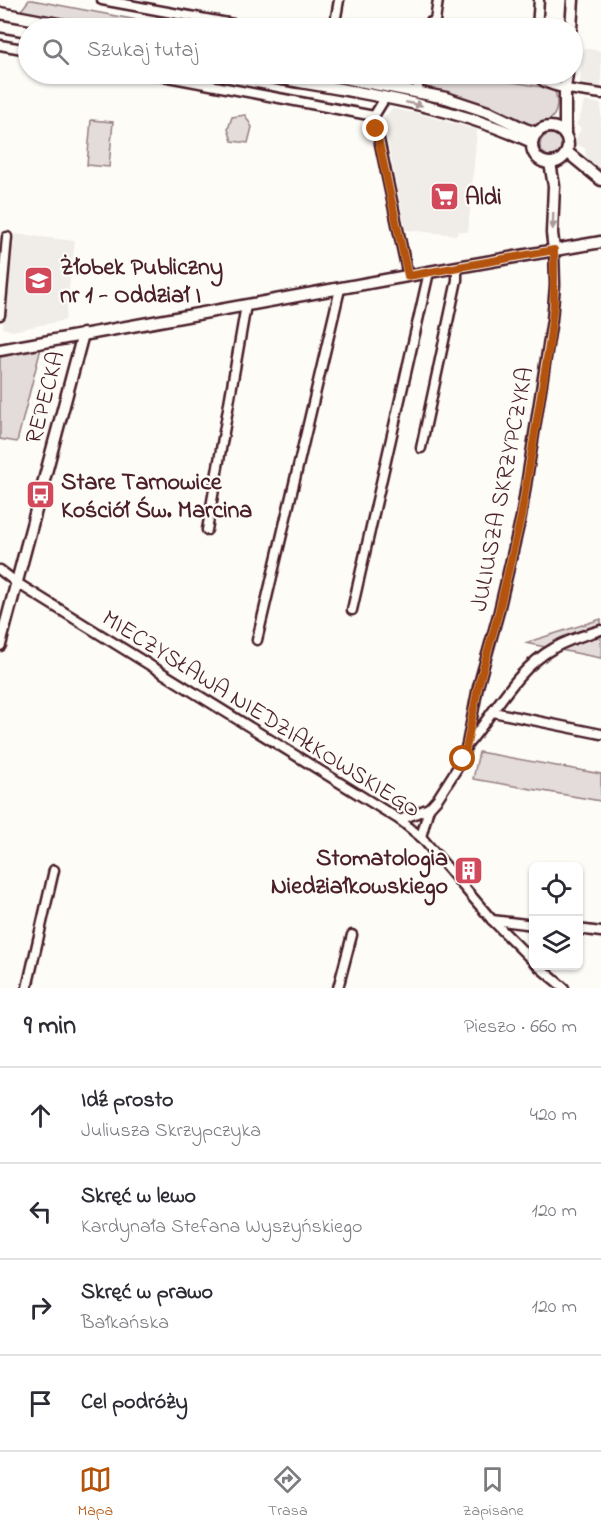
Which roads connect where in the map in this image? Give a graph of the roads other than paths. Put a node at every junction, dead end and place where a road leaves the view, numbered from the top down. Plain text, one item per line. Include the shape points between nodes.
1 (102, 0) edge
2 (339, 0) edge
3 (438, 0) edge
4 (539, 0) edge
5 (573, 0) edge
6 (0, 13) edge
7 (27, 18) edge
8 (200, 18) edge
9 (335, 18) edge
10 (435, 18) edge
11 (538, 18) edge
12 (572, 18) edge
13 (0, 26) edge
14 (18, 29) edge
15 (0, 45) edge
16 (18, 48) edge
17 (205, 84) edge
18 (309, 84) edge
19 (385, 84) edge
20 (418, 84) edge
21 (549, 84) edge
22 (566, 84) edge
23 (565, 88) junction
24 (417, 92) junction
25 (601, 94) edge
26 (385, 98) junction
27 (374, 116) junction
28 (539, 134) junction
29 (565, 135) junction
30 (567, 152) junction
31 (550, 163) junction
32 (601, 180) edge
33 (7, 237) dead end
34 (601, 242) edge
35 (554, 250) junction
36 (457, 267) junction
37 (429, 272) junction
38 (408, 276) junction
39 (340, 289) junction
40 (246, 305) junction
41 (0, 315) edge
42 (82, 334) junction
43 (0, 350) edge
44 (421, 448) dead end
45 (207, 530) dead end
46 (0, 570) edge
47 (17, 583) junction
48 (352, 610) dead end
49 (601, 630) edge
50 (257, 640) dead end
51 (0, 645) edge
52 (493, 712) junction
53 (601, 734) edge
54 (467, 744) junction
55 (429, 808) junction
56 (399, 820) junction
57 (421, 837) junction
58 (54, 870) dead end
59 (492, 920) junction
60 (529, 924) edge
61 (583, 930) edge
62 (601, 932) edge
63 (352, 935) dead end
64 (529, 957) edge
65 (543, 970) edge
66 (27, 988) edge
67 (338, 988) edge
68 (564, 988) edge

1 - 8 street
2 - 9 street
3 - 10 street
4 - 11 street
5 - 12 street
6 - 7 street
13 - 14 street
15 - 16 street
17 - 27 street
18 - 26 street
19 - 24 street
20 - 24 street
21 - 23 street
22 - 23 street
23 - 25 street
23 - 28 street via 558,116
23 - 29 street
24 - 28 street via 468,104
26 - 27 street
26 -> 28 street
27 - 38 street
28 - 29 street via 554,128
28 - 31 street via 533,150 539,160
29 - 30 street
30 - 31 street
30 - 32 street
31 -> 35 street, JULIUSZA SKRZYPCZYKA
33 - 41 street
34 - 35 street
35 - 36 street
35 - 54 street, JULIUSZA SKRZYPCZYKA via 554,303 521,517
36 - 37 street
36 - 44 street
37 - 38 street
37 - 48 street
38 - 39 street
39 - 40 street
39 - 50 street
40 - 42 street
40 - 45 street
42 - 43 street
42 - 47 street, REPECKA
46 - 47 street, MIECZYSŁAWA NIEDZIAŁKOWSKIEGO
47 - 51 street, REPECKA
47 - 56 street, MIECZYSŁAWA NIEDZIAŁKOWSKIEGO
49 - 52 street via 567,641 542,655
52 - 53 street
52 - 54 street
54 - 55 street, JULIUSZA SKRZYPCZYKA via 463,759
55 - 56 street
55 - 57 street, JULIUSZA SKRZYPCZYKA
56 - 57 street, MIECZYSŁAWA NIEDZIAŁKOWSKIEGO
57 - 59 street, MIECZYSŁAWA NIEDZIAŁKOWSKIEGO
58 - 66 street
59 - 60 street
59 - 64 street, MIECZYSŁAWA NIEDZIAŁKOWSKIEGO
61 - 62 street
63 - 67 street
65 - 68 street

